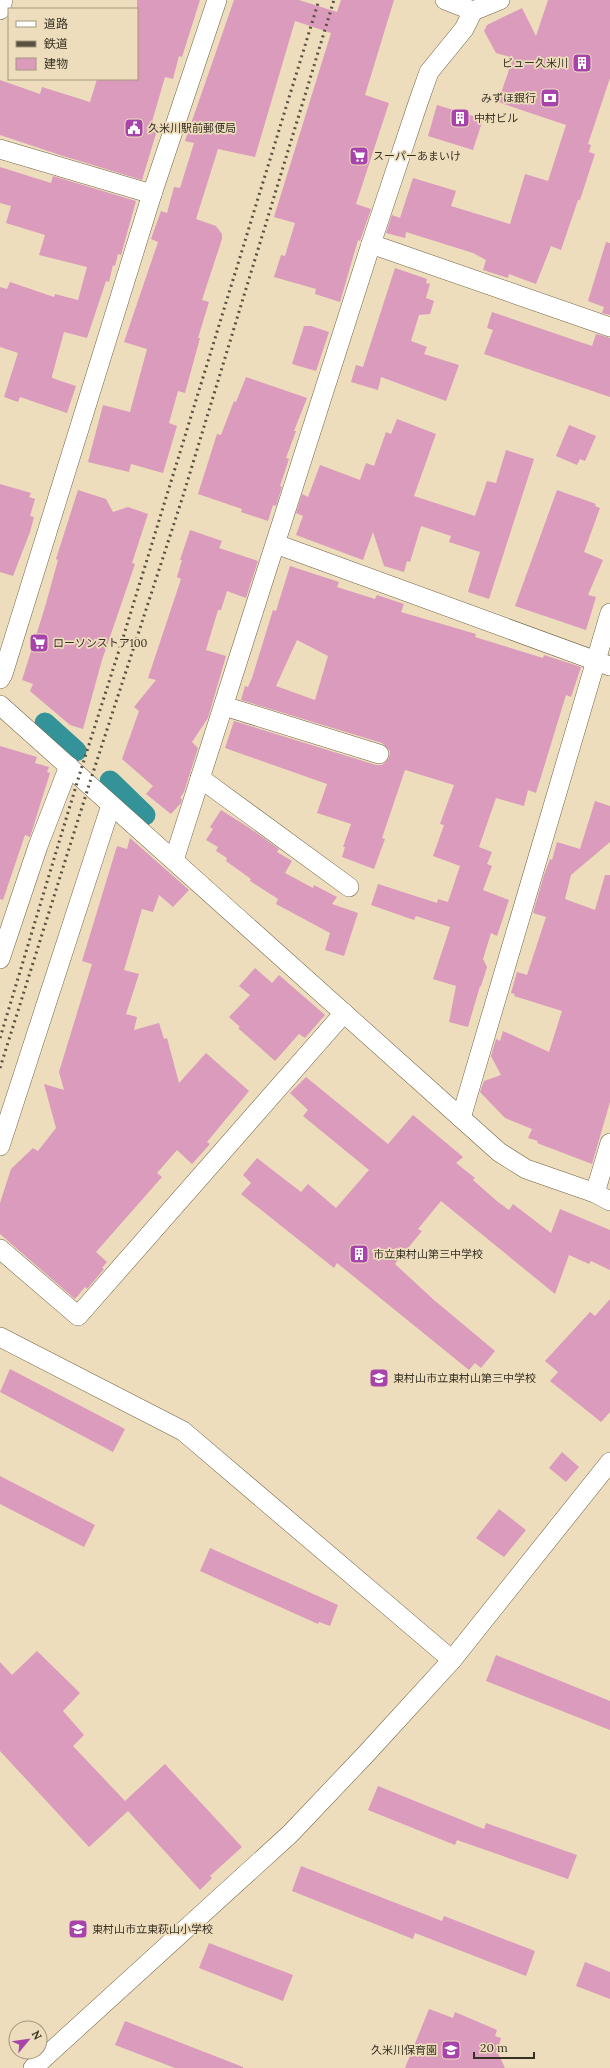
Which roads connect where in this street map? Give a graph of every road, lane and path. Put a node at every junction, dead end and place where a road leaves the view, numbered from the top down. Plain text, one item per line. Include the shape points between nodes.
1 (3, 0) edge
2 (217, 0) edge
3 (445, 0) edge
4 (500, 0) edge
5 (0, 10) edge
6 (473, 11) junction
7 (0, 149) edge
8 (152, 194) junction
9 (371, 244) junction
10 (610, 327) edge
11 (276, 544) junction
12 (610, 613) edge
13 (603, 664) edge
14 (0, 679) edge
15 (0, 705) edge
16 (224, 706) junction
17 (379, 754) dead end
18 (68, 766) junction
19 (200, 778) junction
20 (111, 805) junction
21 (174, 860) junction
22 (349, 887) dead end
23 (0, 959) edge
24 (344, 1013) junction
25 (460, 1118) junction
26 (610, 1143) edge
27 (0, 1146) edge
28 (602, 1197) edge
29 (0, 1249) edge
30 (0, 1337) edge
31 (610, 1462) edge
32 (452, 1660) junction
33 (33, 2068) edge

1 - 5 street
2 - 8 street
3 - 6 street
4 - 6 street
6 - 9 street via 457,39 429,72
7 - 8 street
8 - 14 street
9 - 10 street
9 - 11 street
11 - 13 street
11 - 16 street
12 - 13 street
13 - 25 street
15 - 18 street
16 - 17 street
16 - 19 street
18 - 20 street
18 - 23 street
19 - 21 street
19 - 22 street
20 - 21 street
20 - 27 street
21 - 24 street
24 - 25 street
24 - 29 street via 78,1316
25 - 28 street via 499,1152 526,1169
26 - 28 street
30 - 32 street via 183,1431
31 - 32 street
32 - 33 street via 290,1834

